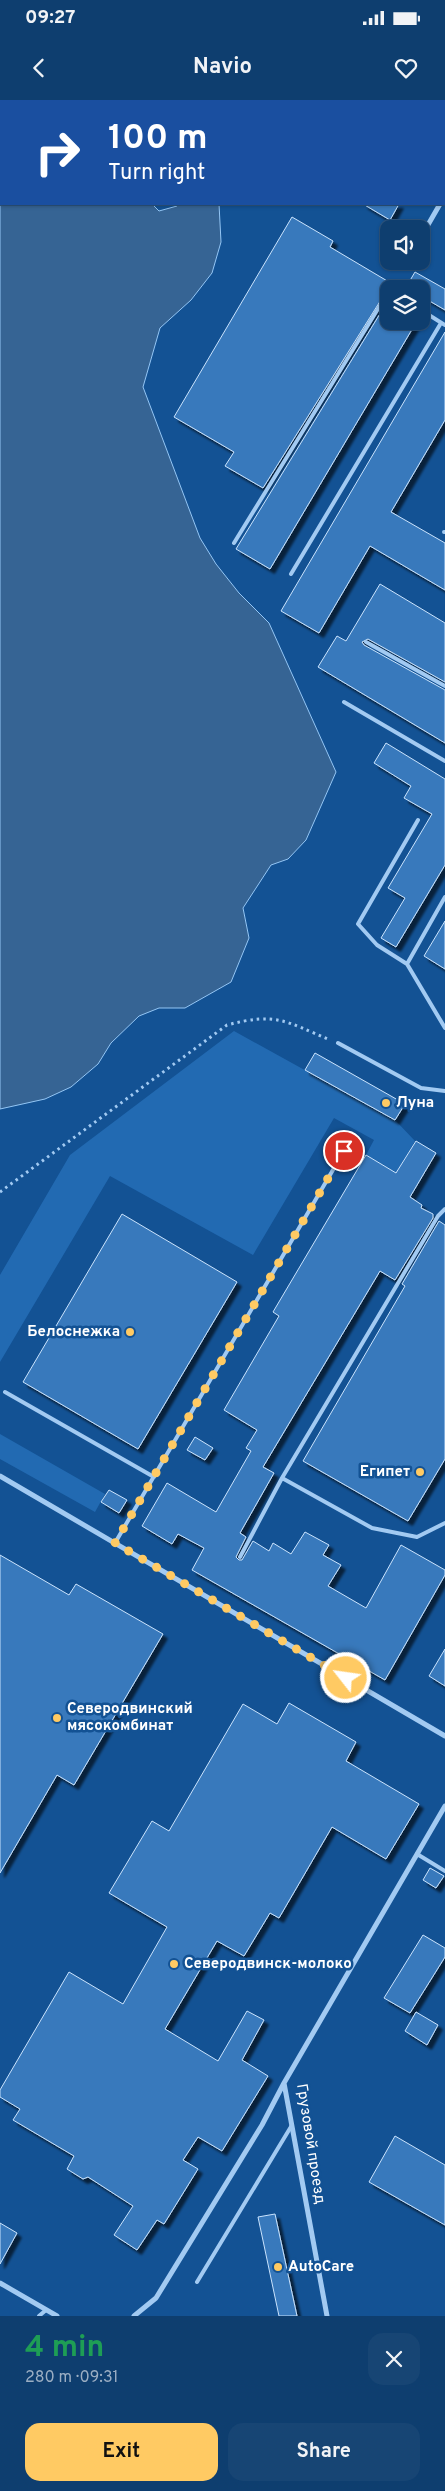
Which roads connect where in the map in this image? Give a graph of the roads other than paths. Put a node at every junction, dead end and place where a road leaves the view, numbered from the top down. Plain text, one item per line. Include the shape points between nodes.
1 (439, 205) edge
2 (430, 221) edge
3 (380, 306) edge
4 (430, 316) edge
5 (443, 324) edge
6 (234, 543) dead end
7 (292, 574) dead end
8 (366, 642) dead end
9 (445, 686) edge
10 (344, 702) dead end
11 (445, 761) edge
12 (418, 820) dead end
13 (445, 897) edge
14 (408, 964) junction
15 (445, 1028) edge
16 (338, 1043) road end
17 (445, 1091) edge
18 (344, 1151) dead end
19 (445, 1209) edge
20 (5, 1392) dead end
21 (0, 1476) edge
22 (154, 1477) junction
23 (282, 1478) junction
24 (445, 1523) edge
25 (115, 1543) junction
26 (240, 1557) dead end
27 (445, 1736) edge
28 (445, 1806) edge
29 (418, 1854) junction
30 (445, 1871) edge
31 (284, 2083) junction
32 (292, 2125) junction
33 (197, 2282) dead end
34 (0, 2283) edge
35 (46, 2310) junction
36 (39, 2316) edge
37 (56, 2316) edge
38 (134, 2316) edge
39 (327, 2316) edge

1 - 2 street
3 - 6 lane
4 - 5 lane
5 - 7 lane
8 - 9 lane
10 - 11 lane
12 - 14 lane via 358,924 377,945
13 - 14 lane
14 - 15 lane
16 - 17 lane via 421,1088
18 - 22 lane
19 - 23 lane
20 - 22 lane
21 - 25 street
22 - 25 lane
23 - 24 lane via 372,1528 417,1537
23 - 26 lane
25 - 27 street
28 - 29 street, Грузовой проезд
29 - 30 lane
29 - 31 street, Грузовой проезд
31 - 32 street, Грузовой проезд
31 - 38 street via 262,2125 156,2298
32 - 33 lane
32 - 39 street, Грузовой проезд
34 - 35 street
35 - 36 lane
35 - 37 street

